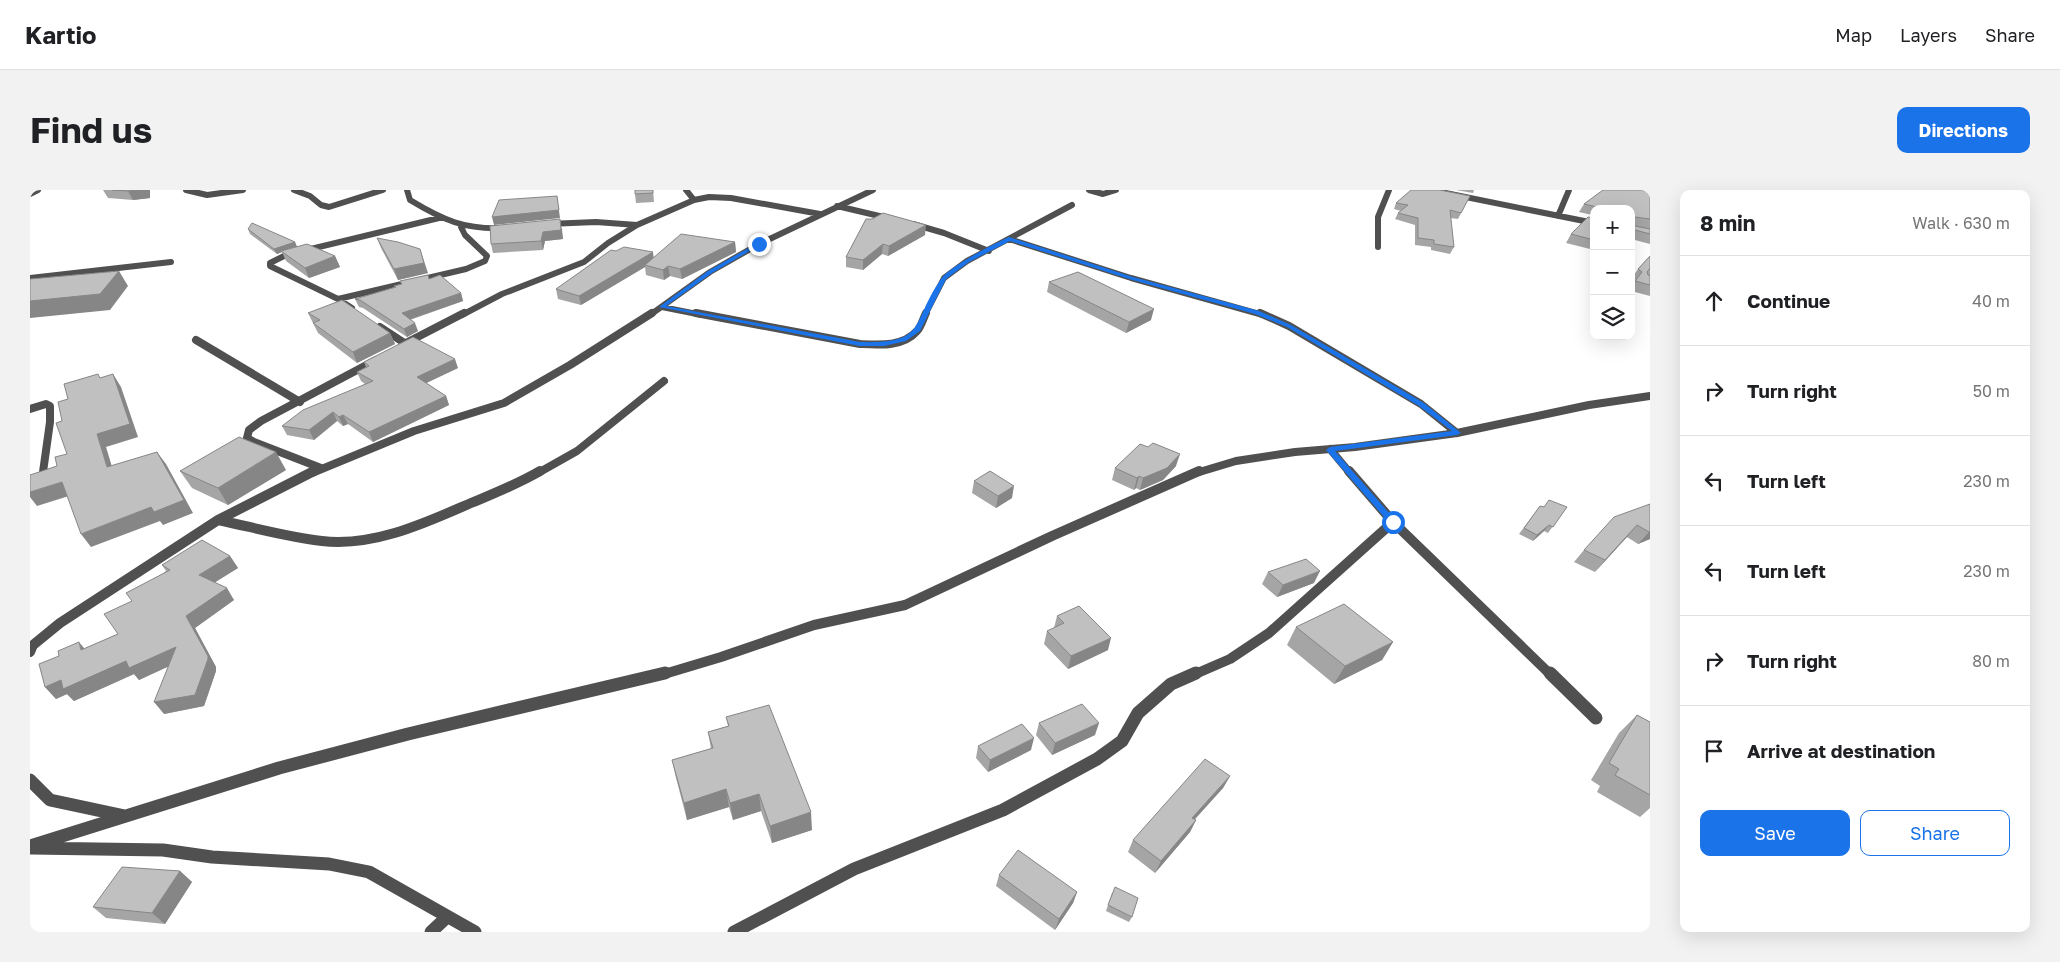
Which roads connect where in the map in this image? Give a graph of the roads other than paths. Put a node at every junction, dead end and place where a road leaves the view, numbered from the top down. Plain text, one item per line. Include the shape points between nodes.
1 (38, 190) edge
2 (186, 190) edge
3 (243, 190) edge
4 (294, 190) edge
5 (383, 190) edge
6 (407, 190) edge
7 (686, 190) edge
8 (873, 190) edge
9 (1089, 190) edge
10 (1116, 190) edge
11 (1389, 190) edge
12 (1431, 190) edge
13 (1569, 190) edge
14 (30, 194) edge
15 (694, 200) junction
16 (1072, 205) dead end
17 (837, 206) junction
18 (820, 214) junction
19 (1558, 216) junction
20 (440, 218) junction
21 (1590, 222) edge
22 (540, 225) edge
23 (637, 225) junction
24 (462, 227) junction
25 (513, 227) edge
26 (1009, 239) junction
27 (1378, 247) dead end
28 (989, 250) junction
29 (171, 262) dead end
30 (30, 278) edge
31 (338, 299) junction
32 (662, 307) junction
33 (360, 314) edge
34 (375, 324) edge
35 (196, 340) dead end
36 (406, 344) junction
37 (397, 348) edge
38 (381, 357) edge
39 (664, 381) dead end
40 (1650, 396) edge
41 (300, 402) junction
42 (30, 409) edge
43 (1457, 433) junction
44 (1330, 450) junction
45 (321, 468) junction
46 (44, 472) edge
47 (218, 520) junction
48 (1393, 522) junction
49 (31, 647) edge
50 (1596, 718) dead end
51 (30, 780) edge
52 (126, 816) junction
53 (30, 847) edge
54 (447, 917) junction
55 (431, 932) edge
56 (474, 932) edge
57 (734, 932) edge

1 - 14 street
2 - 3 street via 204,195
4 - 5 street via 329,207
6 - 20 street via 410,200
7 - 15 street
8 - 17 street
9 - 10 street via 1103,194
11 - 27 street via 1377,218
12 - 19 street
13 - 19 street
15 - 18 street via 731,198
15 - 23 street
16 - 26 street
17 - 18 street
17 - 28 street via 913,224
18 - 32 street via 710,272
19 - 21 street
20 - 24 street
20 - 31 street via 286,255 270,263 277,271
22 - 23 street via 596,222
23 - 36 street via 584,262 502,294
24 - 25 street via 488,230
24 - 31 street via 465,236 483,251 485,261 466,269
26 - 28 street
26 - 43 street via 1131,278 1257,312 1289,326 1421,404
28 - 32 street via 944,278 917,331 904,340 884,345 860,344
29 - 30 street
31 - 33 street
32 - 45 street via 504,403 414,431
34 - 36 street
35 - 41 street
36 - 37 street
38 - 41 street
39 - 47 street via 577,451 521,482 430,521 386,535 359,542 323,541
40 - 43 street via 1589,405
41 - 45 street via 261,421 248,430 247,438
42 - 46 street via 46,404 50,406
43 - 44 street
44 - 48 street
44 - 52 street via 1261,456 1200,470 905,606 814,625 721,657 646,678 316,758
45 - 47 street
47 - 49 street via 60,623
48 - 50 street
48 - 57 street via 1269,633 1230,659 1170,684 1138,714 1122,741 1097,758 1003,810 854,870
51 - 52 street via 50,800
52 - 53 street
53 - 54 street via 163,850 212,858 329,864 369,872
54 - 55 street
54 - 56 street

